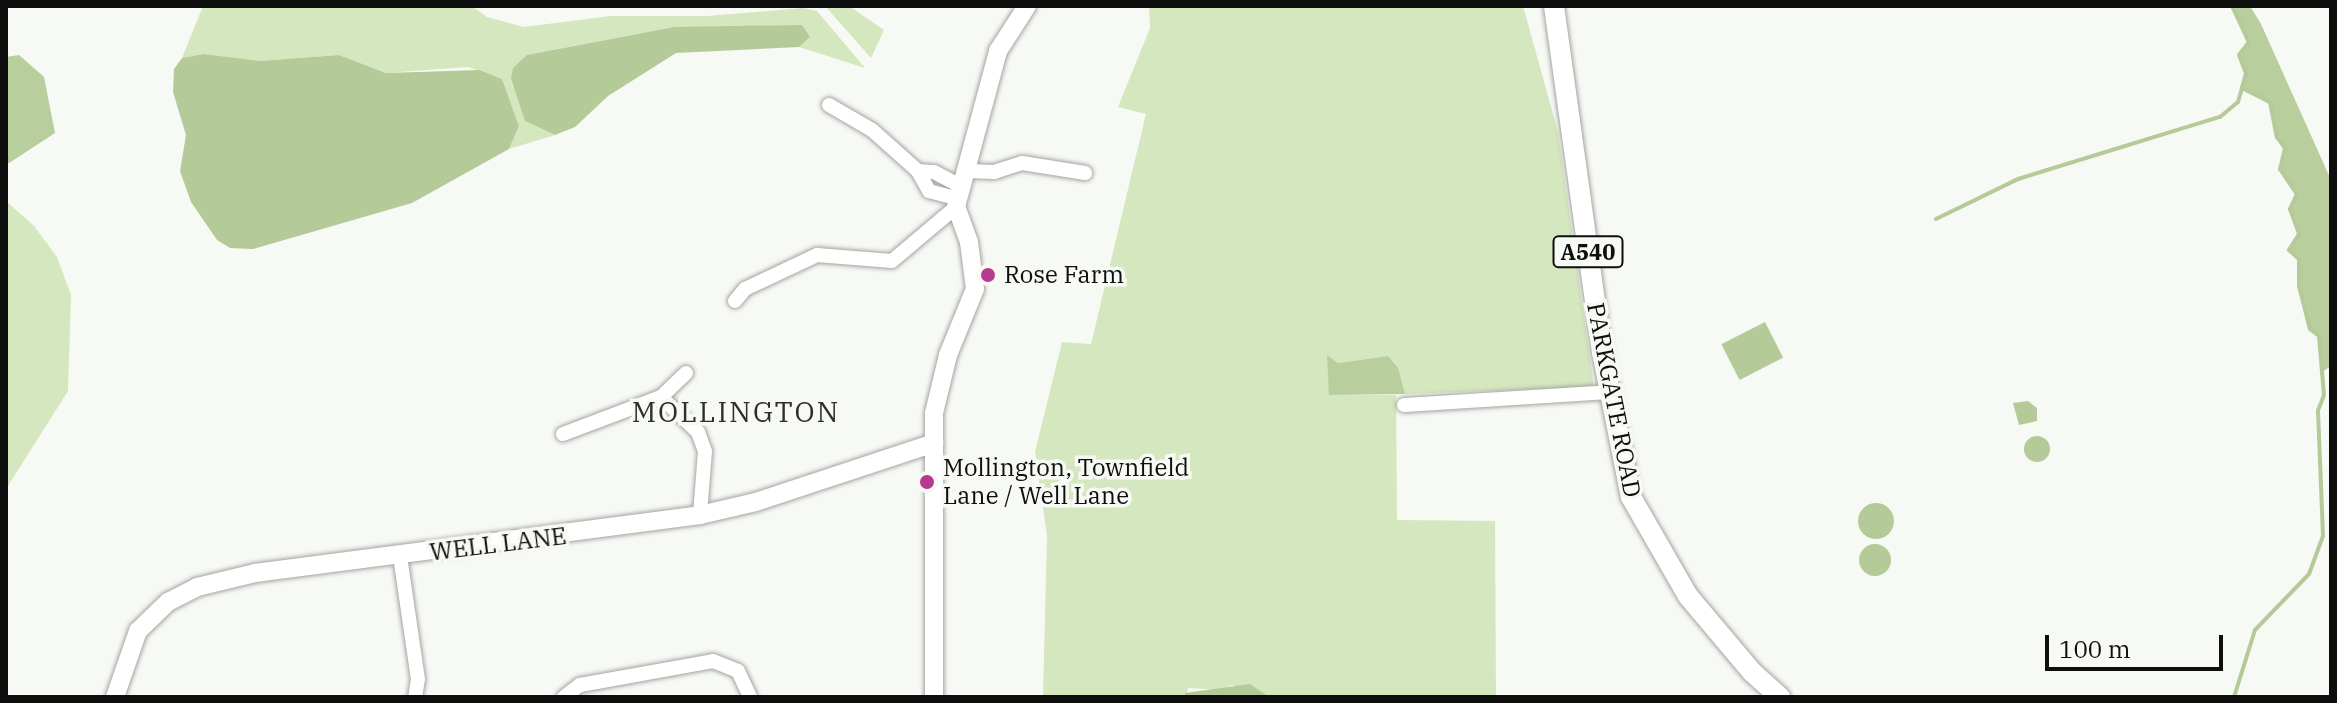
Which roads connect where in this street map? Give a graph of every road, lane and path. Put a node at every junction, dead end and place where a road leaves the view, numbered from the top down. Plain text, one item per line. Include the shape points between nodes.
1 (1027, 6) edge
2 (1554, 6) edge
3 (829, 105) dead end
4 (1085, 173) dead end
5 (961, 191) junction
6 (735, 301) dead end
7 (686, 373) dead end
8 (1610, 392) junction
9 (661, 397) junction
10 (1404, 405) dead end
11 (563, 434) dead end
12 (934, 443) junction
13 (700, 515) junction
14 (400, 556) junction
15 (115, 697) edge
16 (415, 697) edge
17 (564, 697) edge
18 (750, 697) edge
19 (934, 697) edge
20 (1780, 697) edge

1 - 5 street via 998,51
2 - 8 main road, PARKGATE ROAD / A540
3 - 5 street via 918,171 929,191
4 - 5 street via 1022,163
5 - 6 street via 892,261 817,255 745,289
5 - 12 street via 975,289 948,355 934,413
7 - 9 street
8 - 10 street
8 - 20 main road, PARKGATE ROAD / A540 via 1631,497 1644,527 1711,626
9 - 11 street
9 - 13 street via 698,432 705,451
12 - 13 street, WELL LANE via 756,502
12 - 19 street
13 - 14 street, WELL LANE
14 - 15 street, WELL LANE via 255,573 197,587 168,602 138,631
14 - 16 street via 418,679
17 - 18 street via 580,685 713,661 738,671

